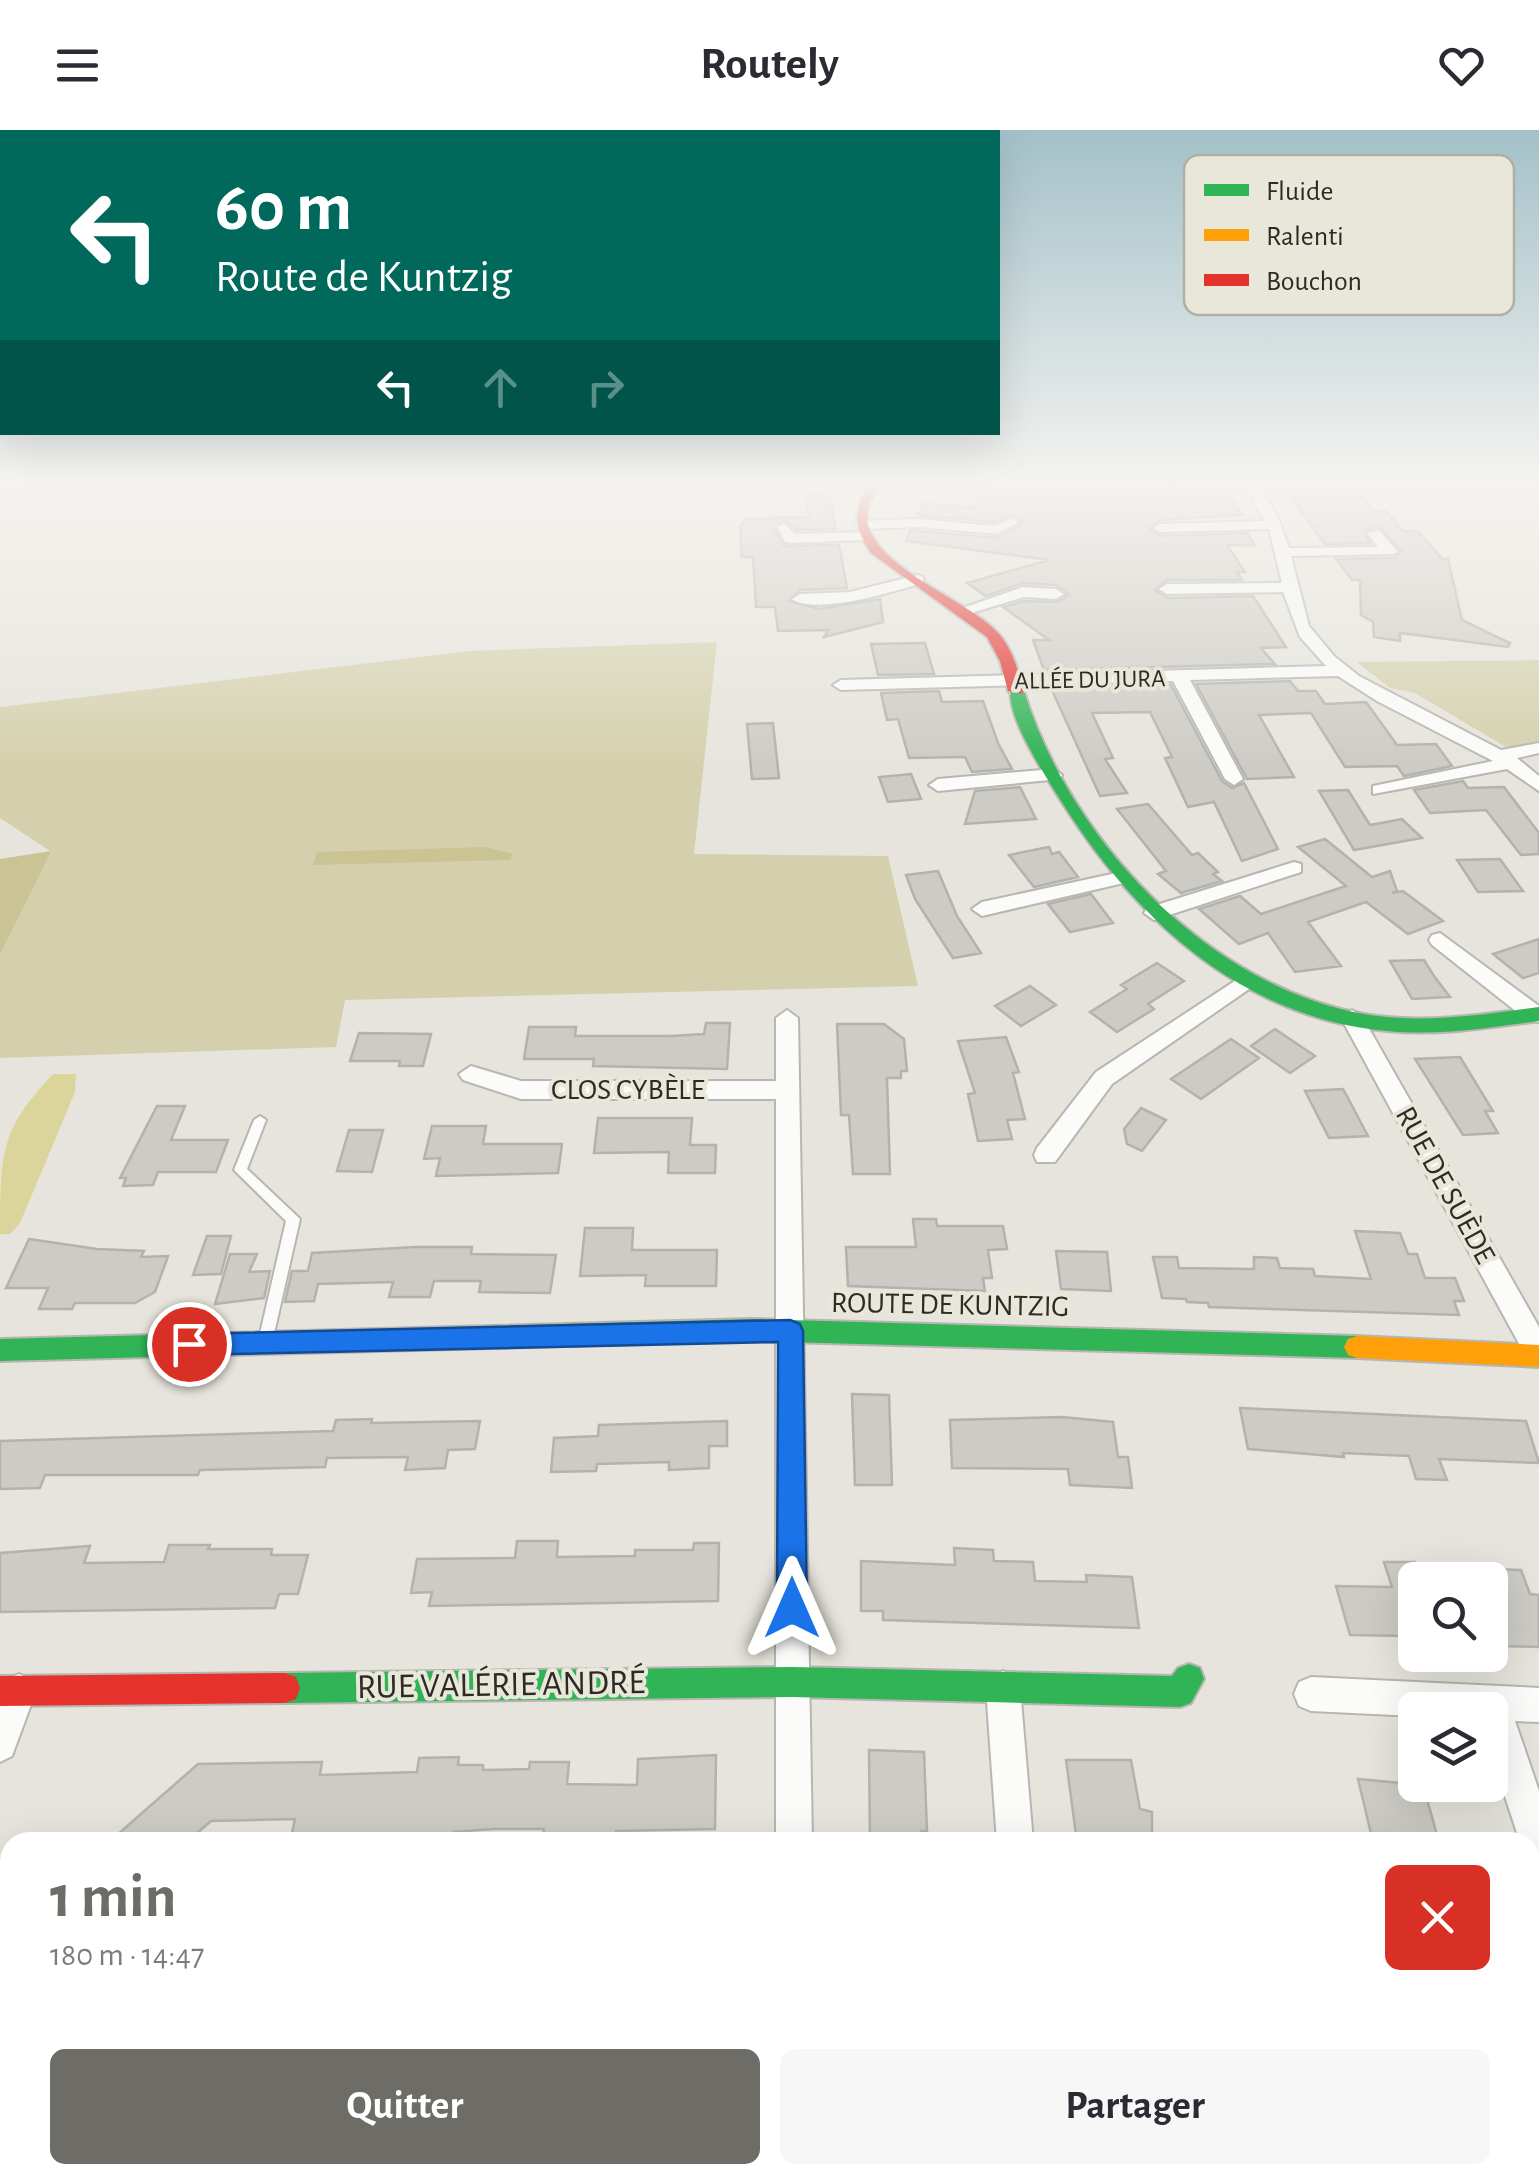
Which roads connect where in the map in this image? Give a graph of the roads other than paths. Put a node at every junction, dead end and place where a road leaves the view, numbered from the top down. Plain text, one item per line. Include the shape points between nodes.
1 (914, 577) edge
2 (1287, 577) edge
3 (918, 580) junction
4 (1288, 587) junction
5 (1167, 589) dead end
6 (1056, 594) dead end
7 (800, 599) dead end
8 (962, 611) junction
9 (1338, 671) junction
10 (1180, 678) junction
11 (1013, 682) junction
12 (841, 685) dead end
13 (1539, 748) edge
14 (1508, 758) junction
15 (1054, 775) junction
16 (1234, 779) dead end
17 (938, 785) dead end
18 (1539, 785) edge
19 (1380, 790) dead end
20 (1294, 868) dead end
21 (1122, 878) junction
22 (982, 909) dead end
23 (1154, 913) junction
24 (1440, 940) dead end
25 (1244, 982) junction
26 (1538, 1016) edge
27 (787, 1018) dead end
28 (1352, 1018) junction
29 (471, 1074) dead end
30 (788, 1090) junction
31 (260, 1120) dead end
32 (1046, 1156) dead end
33 (790, 1331) junction
34 (265, 1342) junction
35 (0, 1350) edge
36 (1539, 1354) edge
37 (1190, 1679) dead end
38 (793, 1682) junction
39 (1002, 1688) junction
40 (10, 1691) edge
41 (1311, 1694) dead end
42 (1398, 1699) edge
43 (1508, 1704) edge
44 (1539, 1705) edge
45 (0, 1744) edge
46 (1508, 1752) edge
47 (794, 1832) edge
48 (1014, 1832) edge
49 (1535, 1832) edge

1 - 3 street
2 - 4 street
3 - 7 street via 850,597
3 - 8 street
4 - 5 street
4 - 9 street via 1308,637
6 - 8 street via 1023,592
8 - 11 street via 993,635
9 - 10 street, ALLÉE DU JURA
9 - 14 street
10 - 11 street, ALLÉE DU JURA
10 - 16 street
11 - 12 street, ALLÉE DU JURA
11 - 15 street
13 - 14 street
14 - 18 street
14 - 19 street
15 - 17 street
15 - 21 street
20 - 23 street
21 - 22 street
21 - 23 street
23 - 25 street via 1179,940
24 - 26 street
25 - 28 street
25 - 32 street via 1104,1078
26 - 28 street via 1424,1026
27 - 30 street
28 - 36 street, RUE DE SUÈDE
29 - 30 street, CLOS CYBÈLE via 521,1090
30 - 33 street
31 - 34 lane via 240,1170 293,1219
33 - 34 street, ROUTE DE KUNTZIG
33 - 36 street, ROUTE DE KUNTZIG
33 - 38 street
34 - 35 street, ROUTE DE KUNTZIG
37 - 39 street, RUE VALÉRIE ANDRÉ via 1180,1692
38 - 39 street, RUE VALÉRIE ANDRÉ
38 - 40 street, RUE VALÉRIE ANDRÉ
38 - 47 street
39 - 48 street
40 - 45 street
41 - 42 street
43 - 44 street
46 - 49 street

